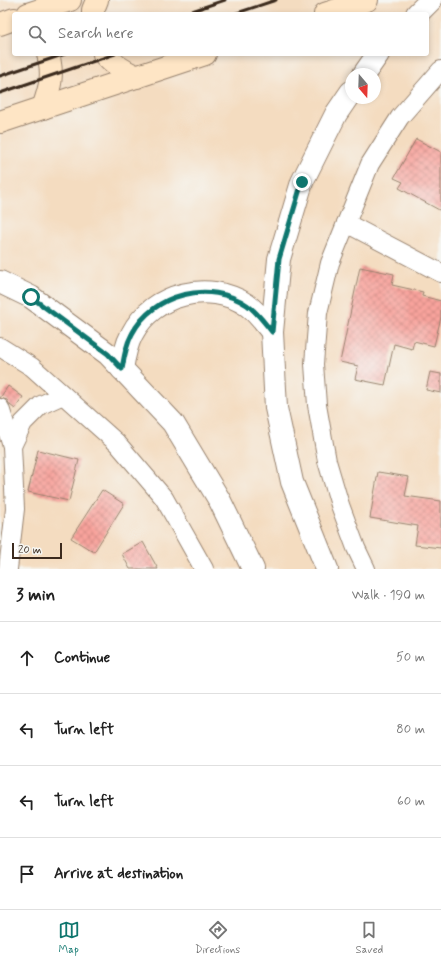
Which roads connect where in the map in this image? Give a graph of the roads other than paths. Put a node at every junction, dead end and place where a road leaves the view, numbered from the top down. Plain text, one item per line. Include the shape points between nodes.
1 (70, 0) edge
2 (97, 0) edge
3 (367, 0) edge
4 (431, 0) edge
5 (35, 12) edge
6 (94, 12) edge
7 (331, 12) edge
8 (419, 12) edge
9 (49, 56) edge
10 (106, 56) edge
11 (199, 56) edge
12 (377, 56) edge
13 (368, 68) edge
14 (441, 70) edge
15 (137, 77) junction
16 (345, 101) edge
17 (43, 108) junction
18 (0, 122) edge
19 (346, 222) junction
20 (441, 273) edge
21 (0, 282) edge
22 (272, 332) junction
23 (2, 351) edge
24 (122, 369) junction
25 (63, 395) junction
26 (0, 408) edge
27 (12, 446) junction
28 (368, 568) edge
29 (8, 569) edge
30 (204, 569) edge
31 (253, 569) edge
32 (327, 569) edge

1 - 5 main road
2 - 6 main road
3 - 7 main road
4 - 8 street
9 - 17 main road via 52,67 51,79
10 - 15 main road via 112,63
11 - 15 main road
12 - 13 street
14 - 19 street via 400,117 370,164
15 - 17 main road
16 - 22 street via 302,182 279,259
17 - 18 main road
19 - 20 street
19 - 28 street via 330,263 318,313 314,364 317,405 327,460 356,548
21 - 24 street via 31,297 108,354
22 - 24 street via 261,317 230,296 211,292 174,297 143,318 132,333
22 - 32 street via 276,408 292,482
23 - 25 street via 32,367
24 - 31 street via 173,423 220,501
25 - 27 street via 41,405 23,423
25 - 30 street via 117,443 164,498
26 - 27 street
27 - 29 street via 15,509

